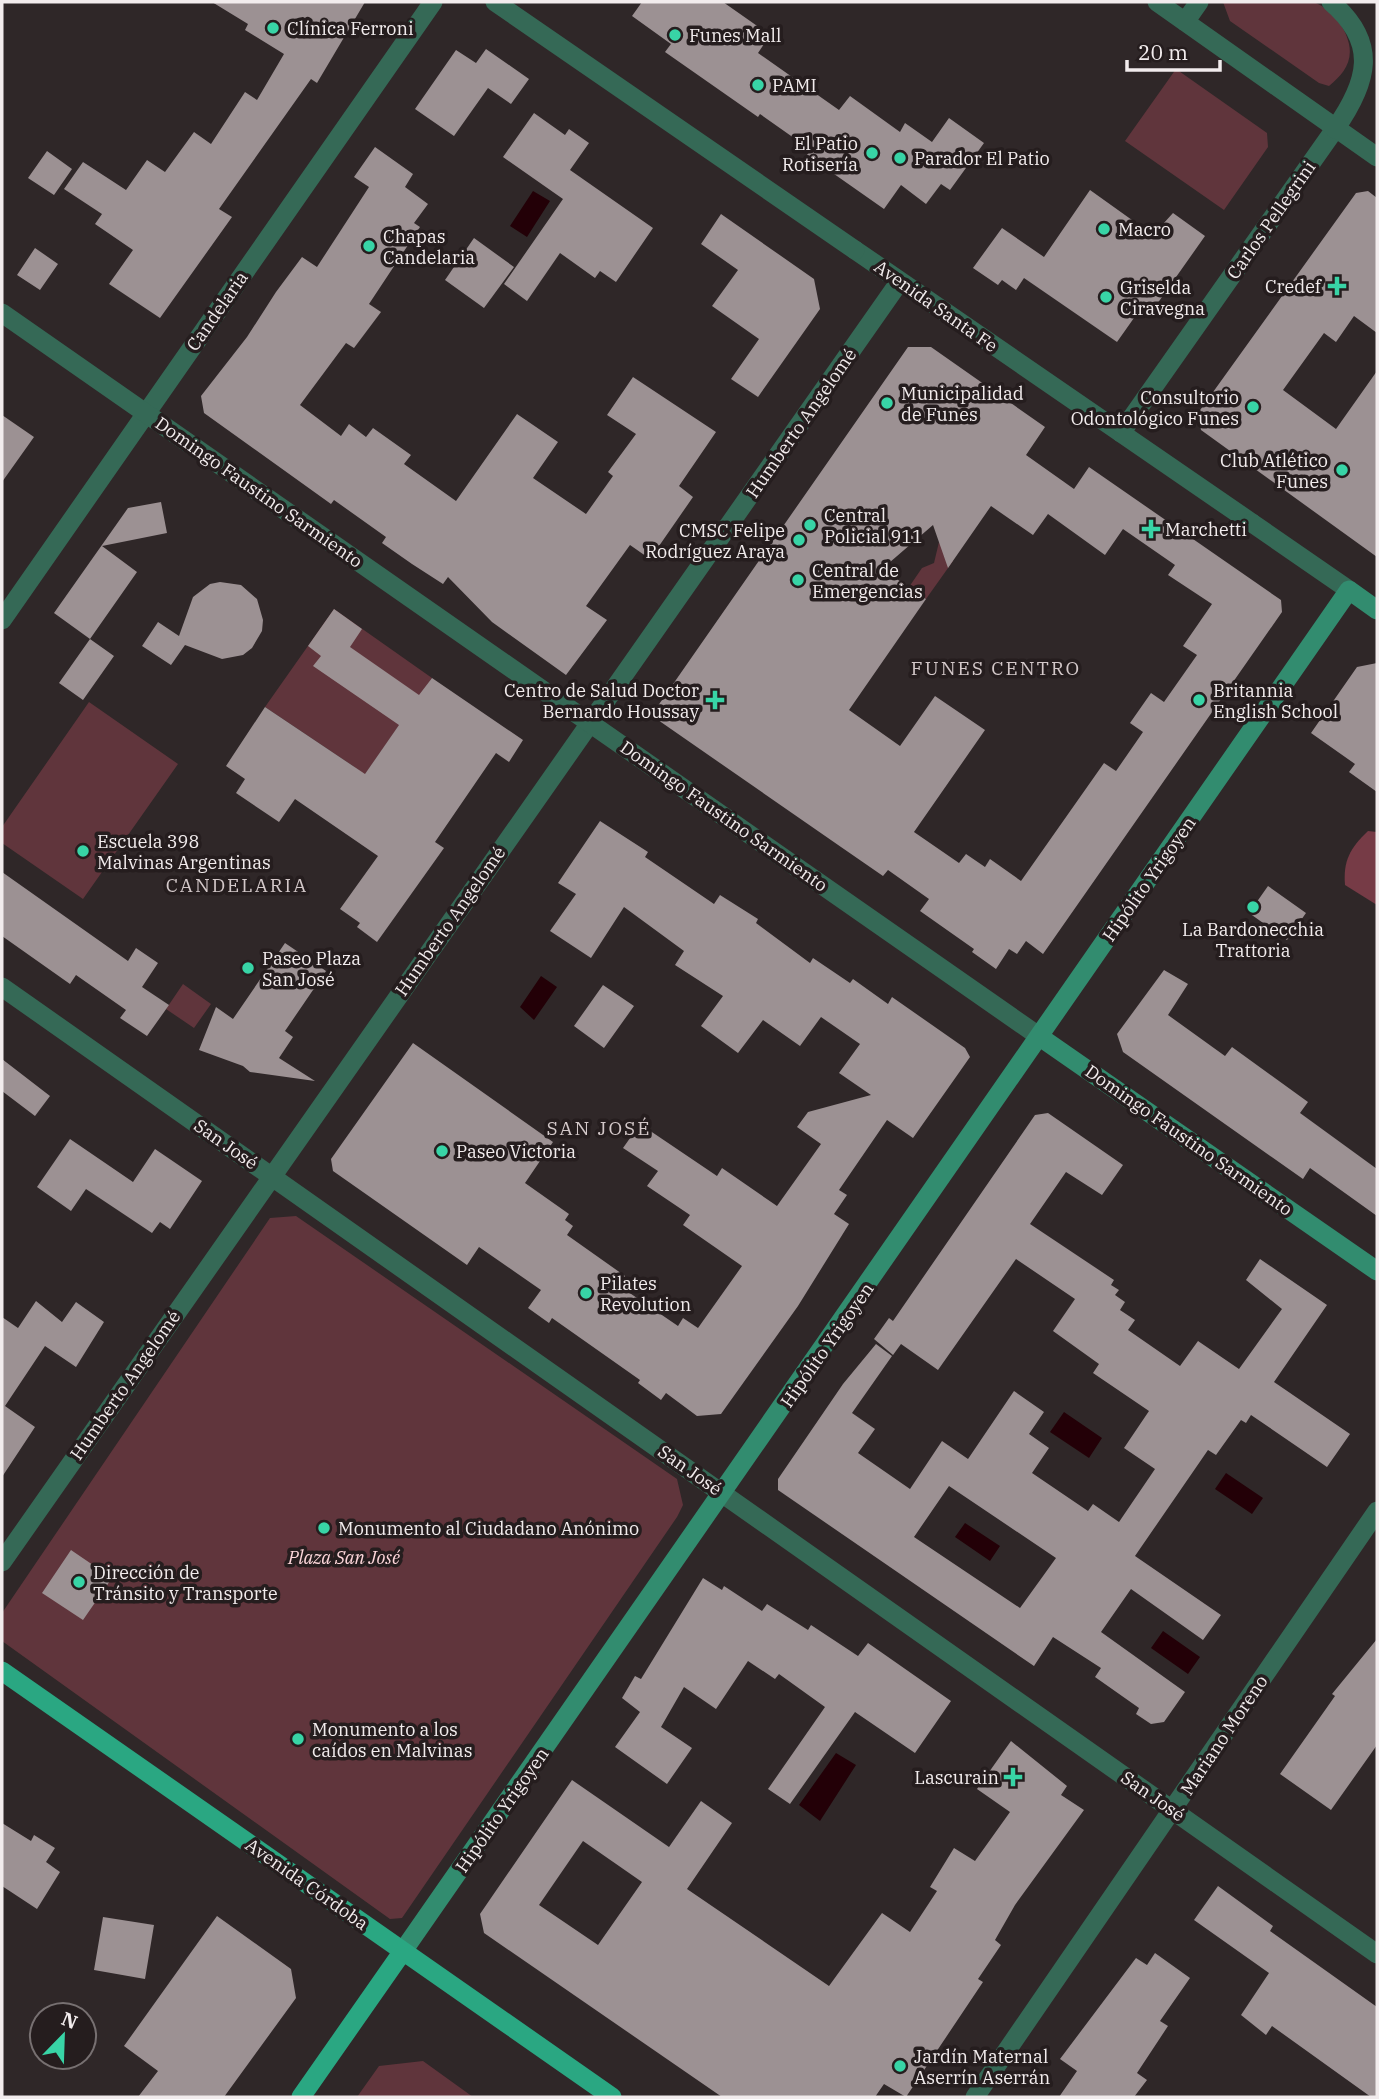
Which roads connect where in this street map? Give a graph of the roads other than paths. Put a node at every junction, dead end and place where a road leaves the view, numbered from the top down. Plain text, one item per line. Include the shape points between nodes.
1 (433, 2) edge
2 (495, 2) edge
3 (1157, 2) edge
4 (1199, 2) edge
5 (1331, 2) edge
6 (1185, 22) junction
7 (1335, 129) junction
8 (1377, 157) edge
9 (900, 281) junction
10 (2, 313) edge
11 (146, 414) junction
12 (1121, 433) junction
13 (1349, 590) junction
14 (1377, 610) edge
15 (2, 620) edge
16 (590, 723) junction
17 (2, 987) edge
18 (1040, 1037) junction
19 (271, 1176) junction
20 (1377, 1272) edge
21 (723, 1494) junction
22 (1377, 1511) edge
23 (2, 1562) edge
24 (2, 1671) edge
25 (1172, 1809) junction
26 (403, 1951) junction
27 (1377, 1954) edge
28 (301, 2097) edge
29 (612, 2097) edge
30 (975, 2097) edge

1 - 11 street, Candelaria
2 - 9 street, Avenida Santa Fe
3 - 6 street
4 - 6 street
5 - 7 street, Carlos Pellegrini via 1362,36 1366,56 1365,80
6 - 7 street
7 - 8 street
7 - 12 street, Carlos Pellegrini
9 - 12 street, Avenida Santa Fe
9 - 16 street, Humberto Angelomé
10 - 11 street, Domingo Faustino Sarmiento
11 - 15 street, Candelaria
11 - 16 street, Domingo Faustino Sarmiento
12 - 13 street, Avenida Santa Fe
13 - 14 main road, Avenida Santa Fe
13 - 18 main road, Hipólito Yrigoyen
16 - 18 street, Domingo Faustino Sarmiento
16 - 19 street, Humberto Angelomé
17 - 19 street, San José
18 - 20 main road, Domingo Faustino Sarmiento
18 - 21 main road, Hipólito Yrigoyen
19 - 21 street, San José
19 - 23 street, Humberto Angelomé
21 - 25 street, San José
21 - 26 main road, Hipólito Yrigoyen
22 - 25 street, Mariano Moreno
24 - 26 main road, Avenida Córdoba
25 - 27 street, San José
25 - 30 street, Mariano Moreno
26 - 28 main road, Hipólito Yrigoyen
26 - 29 main road, Avenida Córdoba

